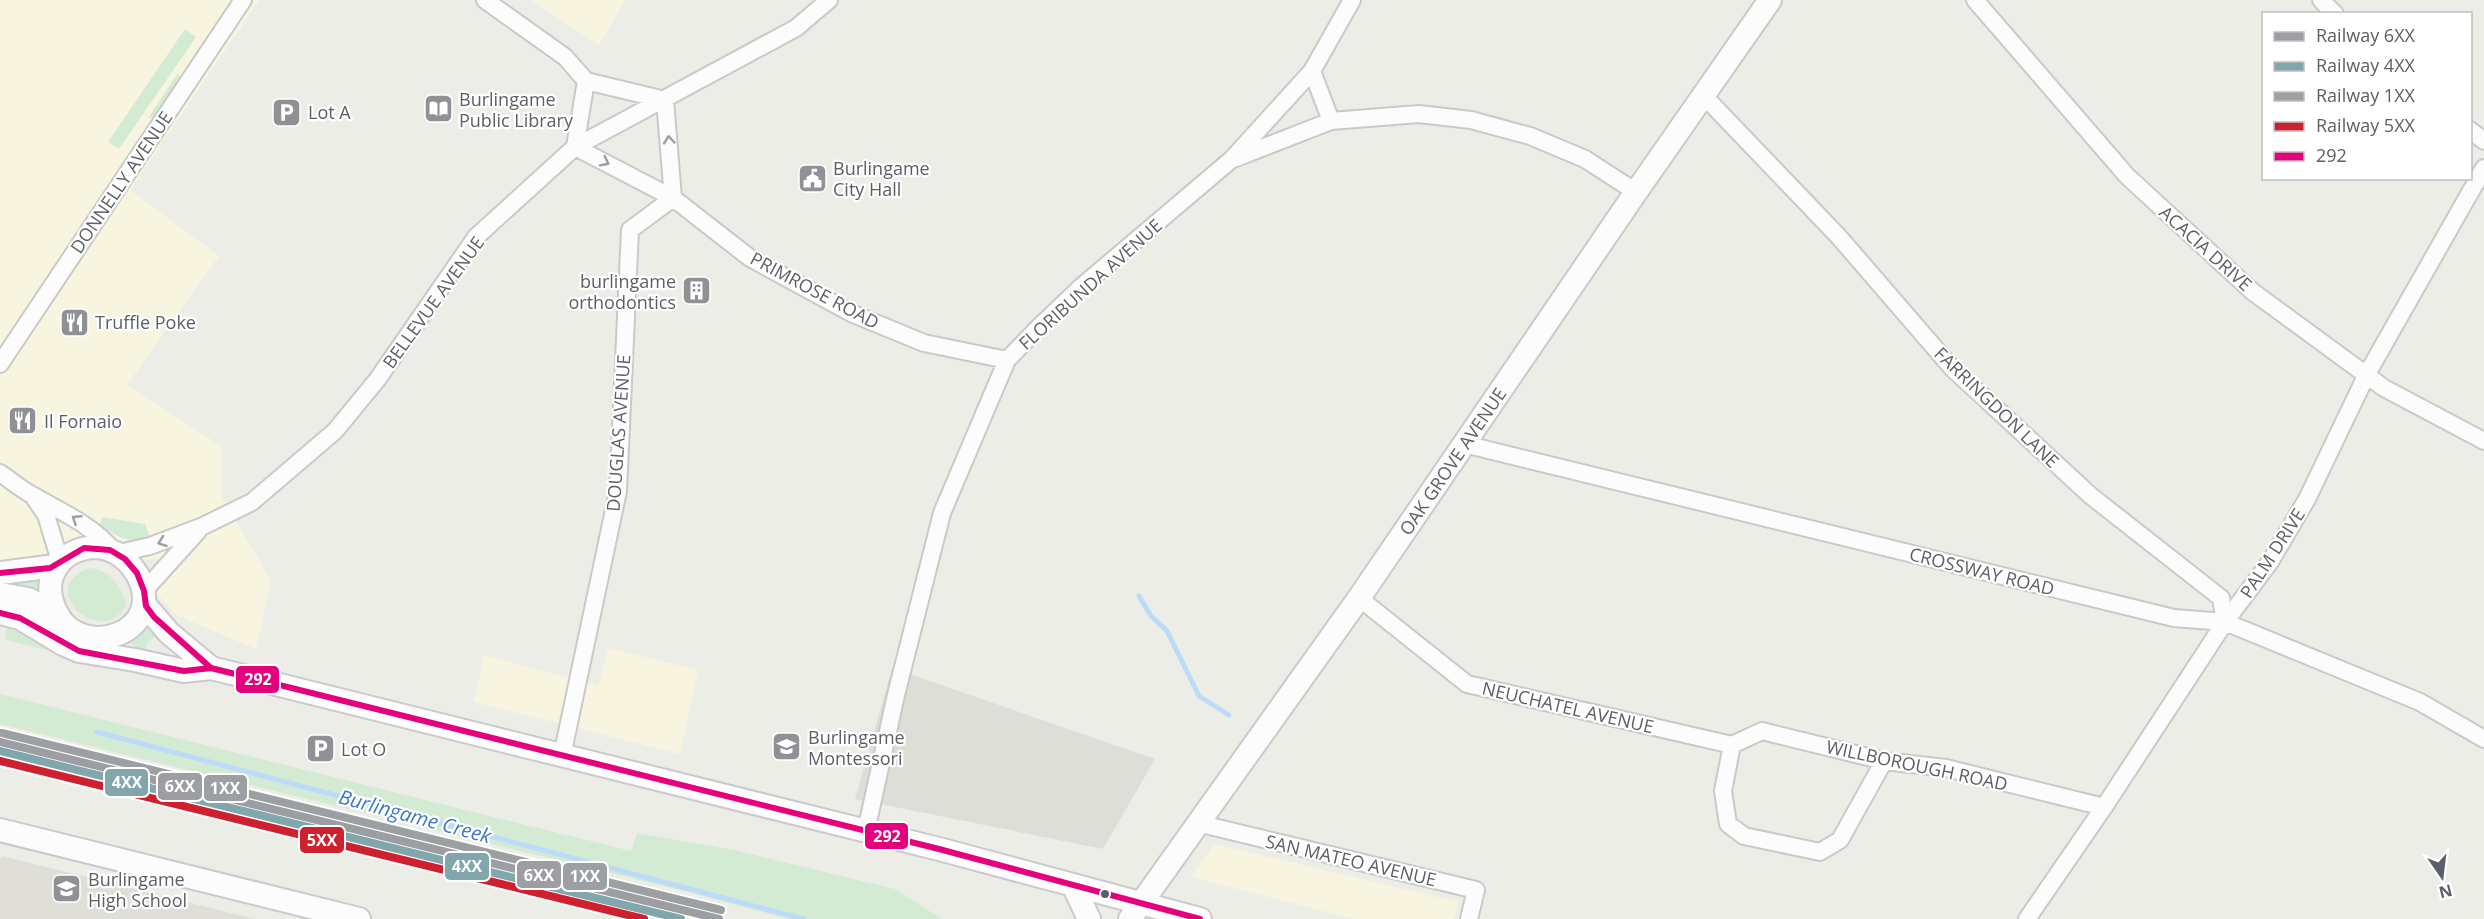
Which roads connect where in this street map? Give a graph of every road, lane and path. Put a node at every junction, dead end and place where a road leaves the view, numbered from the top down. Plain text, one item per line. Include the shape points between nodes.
1 (243, 0) edge
2 (485, 0) edge
3 (829, 0) edge
4 (1352, 0) edge
5 (1770, 0) edge
6 (1975, 0) edge
7 (2321, 0) edge
8 (2334, 12) edge
9 (1312, 71) junction
10 (586, 81) junction
11 (1704, 96) junction
12 (665, 100) junction
13 (1331, 121) junction
14 (2472, 132) edge
15 (2484, 141) edge
16 (575, 147) junction
17 (1232, 159) junction
18 (2484, 168) edge
19 (1636, 192) junction
20 (673, 198) junction
21 (1007, 360) junction
22 (0, 364) edge
23 (2367, 374) junction
24 (2484, 441) edge
25 (1464, 444) junction
26 (0, 473) edge
27 (32, 495) junction
28 (203, 526) junction
29 (116, 552) junction
30 (58, 563) junction
31 (0, 573) edge
32 (0, 594) edge
33 (144, 598) junction
34 (1359, 598) junction
35 (0, 613) edge
36 (58, 615) junction
37 (2225, 622) junction
38 (89, 637) junction
39 (135, 660) junction
40 (212, 668) junction
41 (2484, 739) edge
42 (1732, 745) junction
43 (562, 756) junction
44 (1884, 761) junction
45 (2104, 807) junction
46 (1197, 823) junction
47 (0, 830) edge
48 (866, 831) junction
49 (1074, 887) junction
50 (1134, 912) edge
51 (359, 919) edge
52 (1089, 919) edge
53 (1200, 919) edge
54 (1469, 919) edge
55 (2027, 919) edge

1 - 22 street, DONNELLY AVENUE
2 - 10 street via 565,57
3 - 12 street, BELLEVUE AVENUE via 796,28
4 - 9 street, FLORIBUNDA AVENUE
5 - 11 main road, OAK GROVE AVENUE
6 - 23 street, ACACIA DRIVE via 2127,176 2253,292
7 - 8 street
9 - 13 street
9 - 17 street, FLORIBUNDA AVENUE
10 - 12 street
10 - 16 street
11 - 19 main road, OAK GROVE AVENUE
11 - 37 street, FARRINGDON LANE via 1839,237 1953,369 2091,496 2221,598
12 - 16 street, BELLEVUE AVENUE
20 -> 12 street
13 - 17 street
13 - 19 street via 1419,114 1471,120 1530,136 1585,159
14 - 15 street
16 -> 20 street, PRIMROSE ROAD
16 - 28 street, BELLEVUE AVENUE via 476,237 377,380 335,431 252,502
17 - 21 street, FLORIBUNDA AVENUE via 1081,287
18 - 23 street, PALM DRIVE
19 - 25 main road, OAK GROVE AVENUE
20 - 21 street, PRIMROSE ROAD via 750,258 851,313 924,343
20 - 43 street, DOUGLAS AVENUE via 630,230 618,491
21 - 48 street, FLORIBUNDA AVENUE via 942,513
23 - 24 street, ACACIA DRIVE via 2384,388
23 - 37 street, PALM DRIVE via 2302,508 2270,562
25 - 34 main road, OAK GROVE AVENUE
25 - 37 street, CROSSWAY ROAD via 2174,618
26 - 27 street
29 -> 27 street via 95,531
27 - 30 street via 46,515
28 -> 29 street, BELLEVUE AVENUE via 150,546
28 - 33 street, BELLEVUE AVENUE
29 - 30 main road via 85,548
29 - 33 main road via 132,566
30 - 31 main road
30 - 36 main road via 50,585
32 - 36 main road via 28,599
33 - 38 main road via 139,617 124,631 103,638
33 - 40 main road via 169,633
34 - 42 street, NEUCHATEL AVENUE via 1467,684
34 - 46 main road, OAK GROVE AVENUE
35 - 39 main road via 26,621 79,651
36 - 38 main road via 70,628
37 - 41 street, CROSSWAY ROAD via 2420,702
37 - 45 street, PALM DRIVE
38 - 39 main road
39 - 40 main road via 184,671
40 - 43 main road
42 - 44 street, WILLBOROUGH ROAD via 1762,731
42 - 44 street via 1724,791 1728,824 1744,836 1820,852 1840,840
43 - 48 main road
44 - 45 street, WILLBOROUGH ROAD via 1946,768
45 - 55 street, PALM DRIVE
46 - 50 main road, OAK GROVE AVENUE
46 - 54 street, SAN MATEO AVENUE via 1476,890
47 - 51 main road
48 - 49 main road
49 - 50 main road
49 - 52 main road
50 - 53 main road

